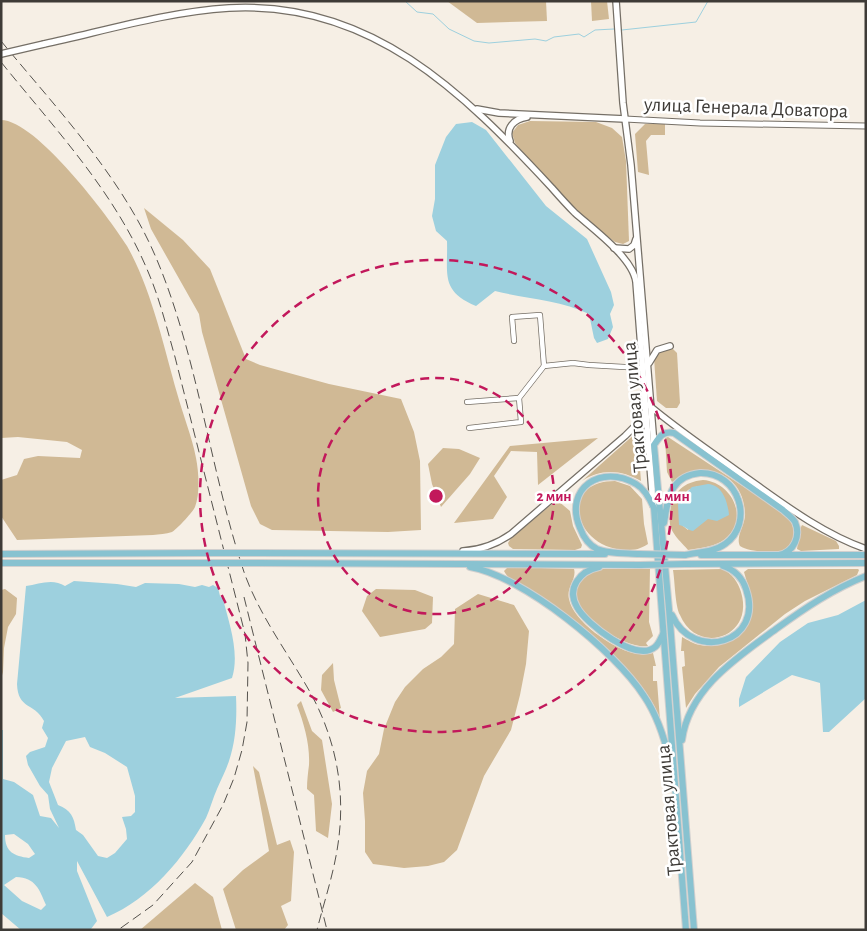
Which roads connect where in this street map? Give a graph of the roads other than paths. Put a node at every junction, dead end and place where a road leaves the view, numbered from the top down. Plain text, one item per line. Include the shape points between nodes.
1 (616, 1) edge
2 (1, 54) edge
3 (470, 106) junction
4 (549, 115) junction
5 (625, 119) junction
6 (866, 126) edge
7 (512, 145) junction
8 (637, 235) junction
9 (613, 248) junction
10 (514, 341) dead end
11 (670, 346) dead end
12 (544, 366) junction
13 (645, 368) junction
14 (519, 398) junction
15 (468, 402) dead end
16 (649, 409) junction
17 (469, 428) dead end
18 (654, 445) junction
19 (654, 508) junction
20 (662, 535) junction
21 (866, 549) edge
22 (436, 552) junction
23 (1, 554) edge
24 (639, 554) junction
25 (685, 555) junction
26 (779, 555) junction
27 (866, 555) edge
28 (1, 563) edge
29 (866, 563) edge
30 (436, 564) junction
31 (640, 564) junction
32 (714, 564) junction
33 (866, 576) edge
34 (669, 609) junction
35 (664, 633) junction
36 (681, 758) junction
37 (675, 780) junction
38 (686, 930) edge
39 (694, 930) edge

1 - 5 main road, Трактовая улица
2 - 3 main road, bridge via 200,11 251,7 293,11 334,20 387,43 421,64
3 - 4 main road via 488,112
3 - 7 main road
4 - 5 main road
4 - 7 main road via 514,122 508,133
5 - 6 street, улица Генерала Доватора
5 - 8 main road, Трактовая улица
7 - 9 main road via 573,211
8 - 9 main road via 629,249
8 - 13 main road, Трактовая улица
9 - 13 main road, Трактовая улица via 632,268 636,282
10 - 12 street via 512,317 540,315
11 - 13 main road via 657,350
12 - 13 street via 573,363
12 - 14 street
13 - 16 main road, Трактовая улица
14 - 15 street
14 - 17 street via 520,422
16 - 18 main road, Трактовая улица
16 - 19 main road, Трактовая улица
16 - 21 main road via 803,517
16 - 22 main road via 626,436 508,536 479,549
18 - 20 main road, Трактовая улица
18 - 26 main road via 664,433 674,433 789,515 795,523 796,540 792,550
19 - 24 main road via 637,484 619,478 595,480 583,487 577,497 577,519 590,544 601,550
19 - 35 main road, Трактовая улица
20 - 25 main road via 670,493 682,478 705,473 727,481 739,504 737,530 721,546
20 - 34 main road, Трактовая улица
22 - 23 main road, bridge
22 - 24 main road
24 - 25 main road, bridge
25 - 26 main road
26 - 27 main road
28 - 30 main road, bridge
29 - 32 main road
30 - 31 main road
30 - 37 main road via 471,567 498,576 559,613 604,651 633,680 650,704
31 - 32 main road, bridge
31 - 35 main road via 588,570 575,584 574,602 578,610 602,632 631,648 653,648
32 - 34 main road via 735,572 746,589 749,611 740,632 715,642 698,640 682,631
33 - 36 main road via 819,598 719,674 690,713 683,734
34 - 36 main road, Трактовая улица
35 - 37 main road, Трактовая улица
36 - 39 main road, Трактовая улица
37 - 38 main road, Трактовая улица

